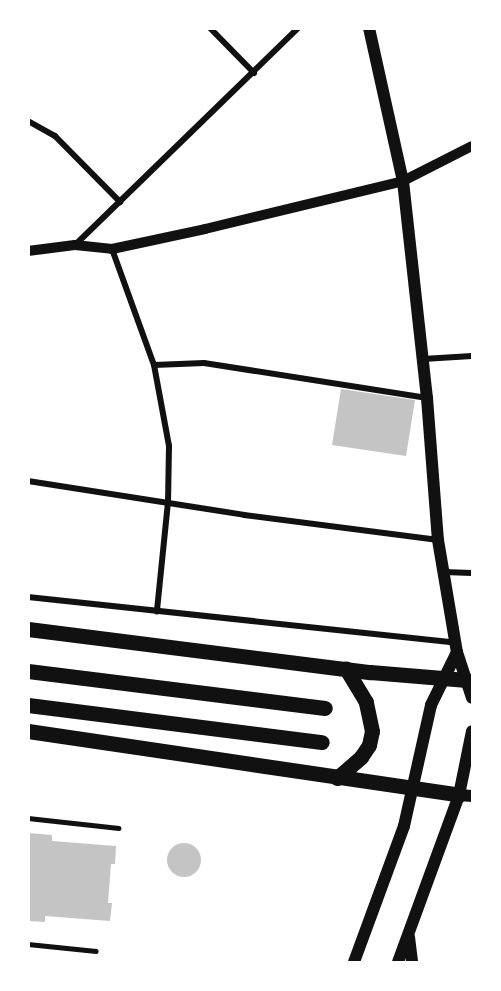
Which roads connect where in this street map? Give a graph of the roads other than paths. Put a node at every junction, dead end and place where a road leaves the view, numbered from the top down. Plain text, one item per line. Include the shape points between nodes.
1 (210, 28) edge
2 (298, 28) edge
3 (369, 28) edge
4 (254, 73) junction
5 (28, 121) edge
6 (472, 146) edge
7 (403, 181) junction
8 (120, 202) junction
9 (75, 246) junction
10 (112, 249) junction
11 (28, 251) edge
12 (472, 356) edge
13 (422, 359) junction
14 (154, 365) junction
15 (427, 398) junction
16 (28, 481) edge
17 (168, 502) junction
18 (438, 540) junction
19 (443, 572) junction
20 (472, 573) edge
21 (28, 597) edge
22 (157, 611) junction
23 (28, 629) edge
24 (456, 648) junction
25 (346, 669) junction
26 (28, 671) edge
27 (444, 678) junction
28 (470, 681) edge
29 (472, 698) edge
30 (28, 705) edge
31 (325, 708) dead end
32 (28, 731) edge
33 (472, 731) edge
34 (322, 742) dead end
35 (338, 778) junction
36 (414, 788) junction
37 (466, 796) edge
38 (28, 818) edge
39 (118, 828) dead end
40 (410, 929) junction
41 (28, 944) edge
42 (96, 951) dead end
43 (354, 963) edge
44 (398, 963) edge
45 (412, 963) edge

1 - 4 street
2 - 4 street
3 - 7 main road
4 - 8 street
5 - 8 street via 55,136
6 - 7 street
7 - 10 street
7 - 13 main road
8 - 9 street
9 - 10 street
9 - 11 street
10 - 14 street
12 - 13 street
13 - 15 main road
14 - 15 street via 204,363
14 - 17 street via 169,446
15 - 18 main road
16 - 17 street
17 - 18 street
17 - 22 street
18 - 19 main road
19 - 20 street
19 - 24 main road
21 - 22 street
22 - 24 street
23 - 25 main road
24 - 27 main road
24 - 28 main road
25 - 27 main road
25 - 35 main road via 366,702 372,731 362,757
26 - 31 main road
27 - 28 main road
27 - 36 main road via 431,705
28 - 29 main road
30 - 34 main road
32 - 35 main road
33 - 37 main road
35 - 36 main road
36 - 37 main road
36 - 43 main road
37 - 40 main road
38 - 39 lane
40 - 44 main road
40 - 45 main road
41 - 42 lane

